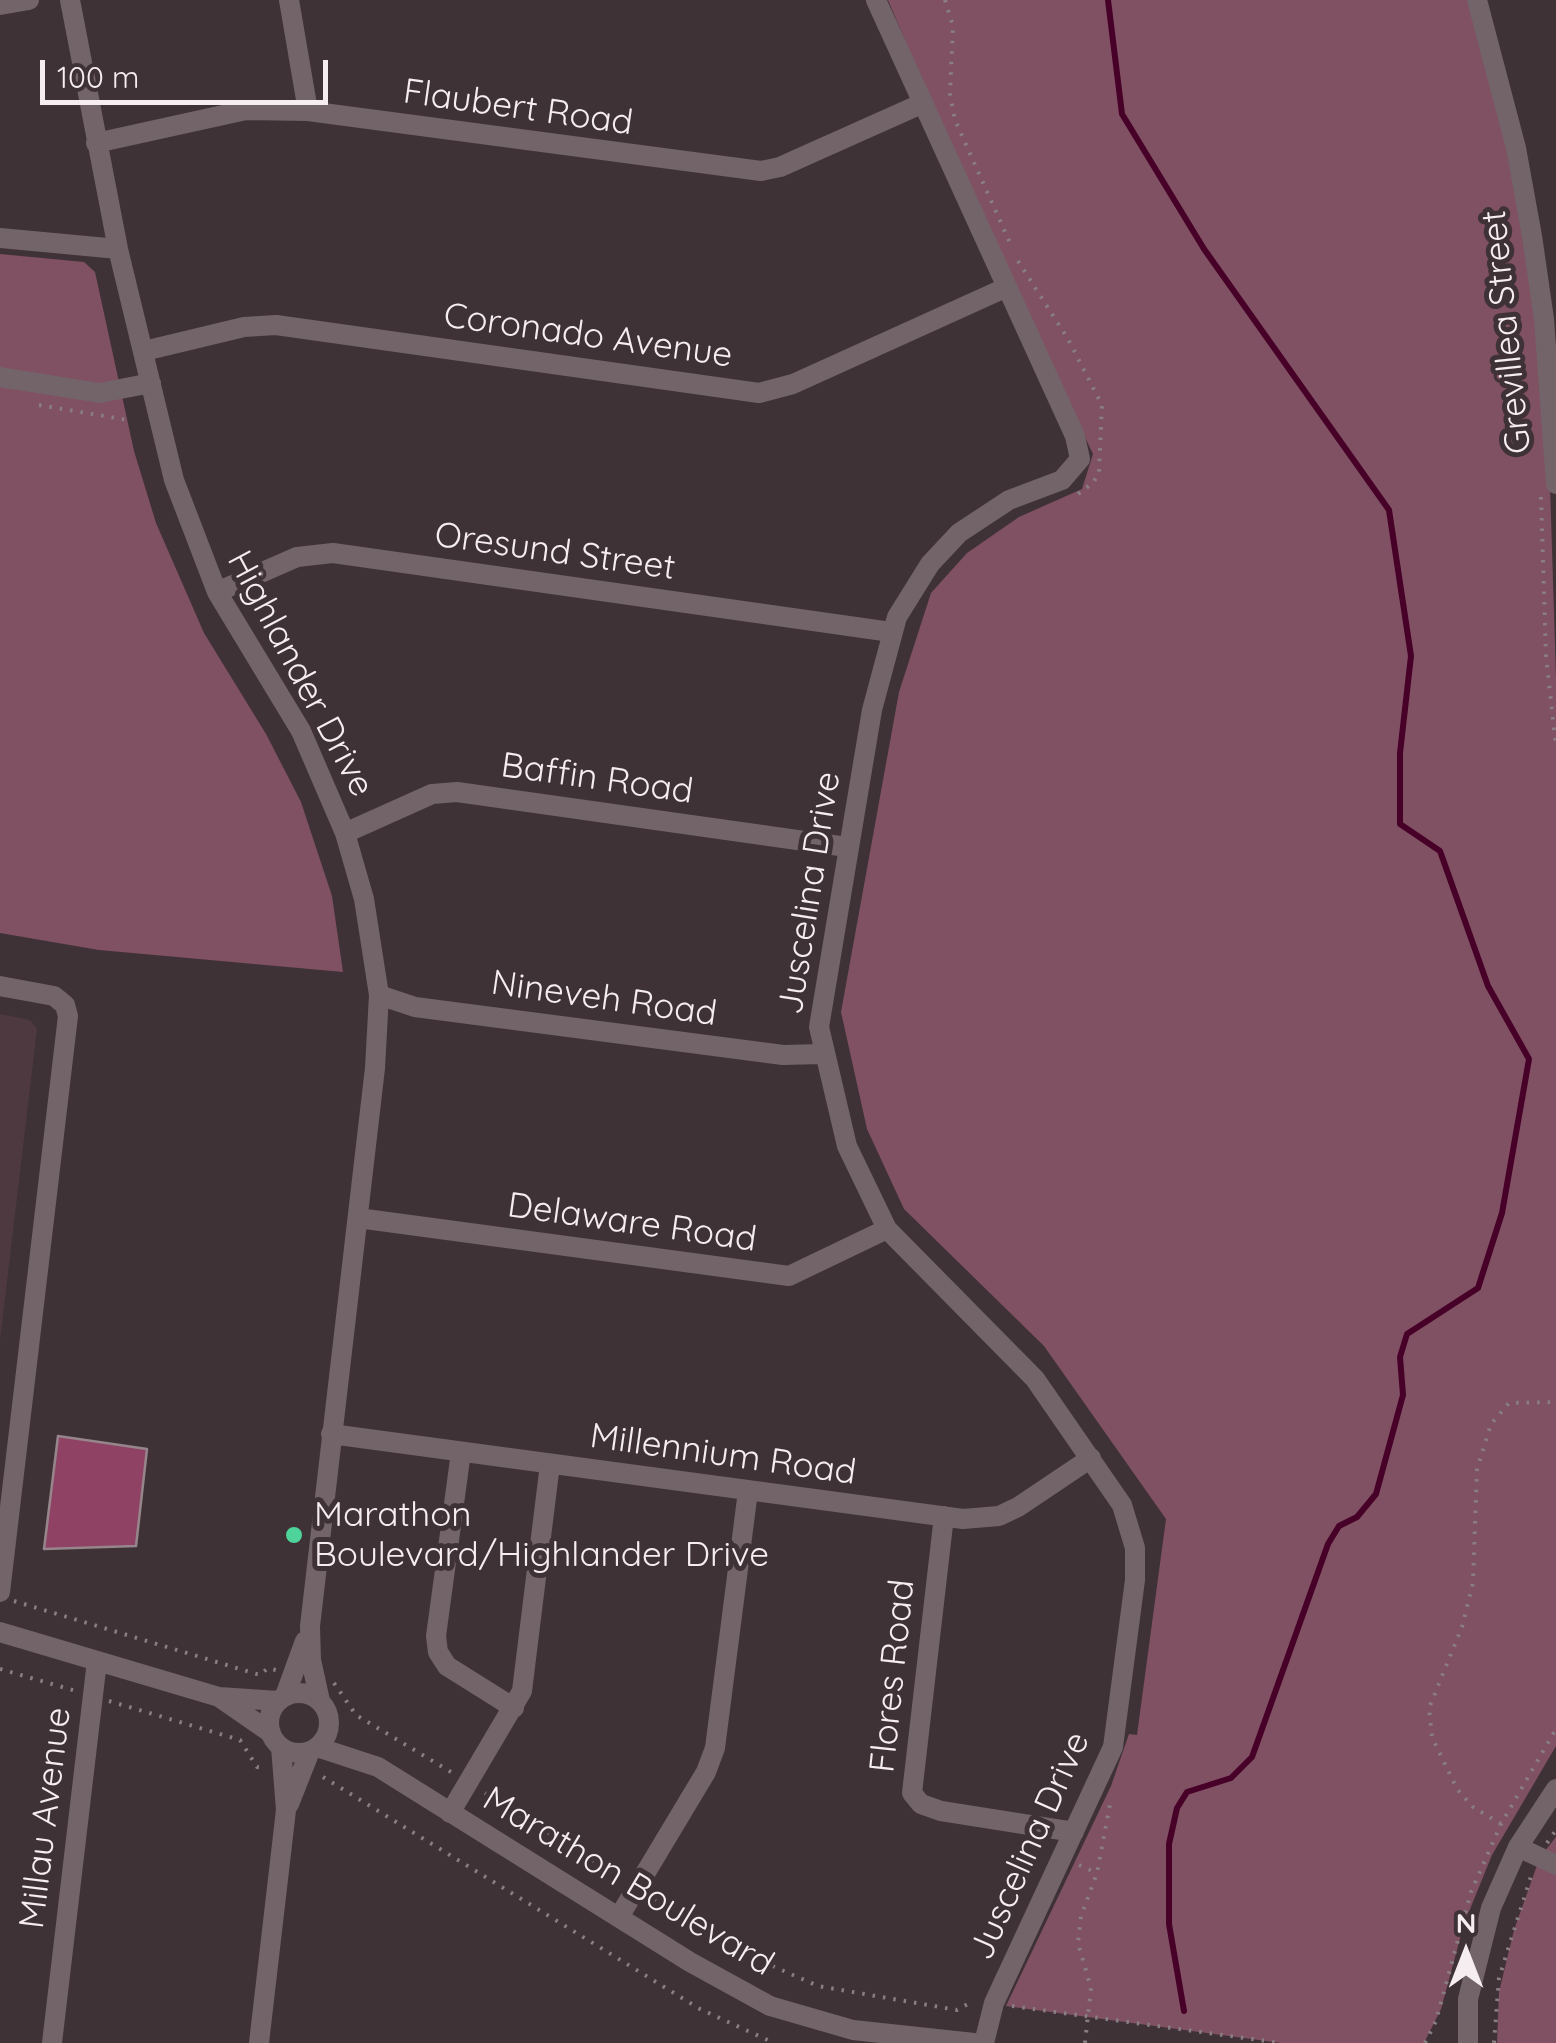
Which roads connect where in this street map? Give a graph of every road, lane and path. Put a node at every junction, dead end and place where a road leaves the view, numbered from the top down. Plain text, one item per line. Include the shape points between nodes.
1 (29, 0) edge
2 (70, 0) edge
3 (289, 0) edge
4 (876, 0) edge
5 (945, 0) edge
6 (1477, 0) edge
7 (0, 5) edge
8 (920, 104) junction
9 (308, 111) junction
10 (96, 143) junction
11 (0, 238) edge
12 (118, 250) junction
13 (1005, 288) junction
14 (144, 352) junction
15 (0, 378) edge
16 (151, 383) junction
17 (36, 404) dead end
18 (128, 420) dead end
19 (1548, 482) edge
20 (1069, 498) dead end
21 (217, 592) junction
22 (891, 632) junction
23 (1556, 747) edge
24 (346, 832) junction
25 (847, 847) junction
26 (0, 986) edge
27 (379, 995) junction
28 (822, 1054) junction
29 (358, 1218) junction
30 (887, 1229) junction
31 (1556, 1402) edge
32 (331, 1434) junction
33 (461, 1452) junction
34 (1092, 1458) junction
35 (550, 1464) junction
36 (748, 1491) junction
37 (944, 1516) junction
38 (0, 1594) edge
39 (310, 1626) junction
40 (0, 1632) edge
41 (98, 1661) junction
42 (0, 1669) edge
43 (293, 1674) junction
44 (315, 1680) junction
45 (94, 1696) junction
46 (219, 1697) junction
47 (282, 1698) junction
48 (320, 1701) junction
49 (514, 1708) junction
50 (330, 1721) junction
51 (1556, 1729) edge
52 (276, 1740) junction
53 (314, 1749) junction
54 (378, 1767) junction
55 (292, 1770) junction
56 (469, 1783) junction
57 (1112, 1789) dead end
58 (1556, 1789) edge
59 (450, 1813) junction
60 (1501, 1824) junction
61 (1556, 1830) edge
62 (1074, 1832) junction
63 (1518, 1847) junction
64 (1548, 1861) edge
65 (636, 1888) junction
66 (619, 1918) junction
67 (994, 2003) junction
68 (1089, 2018) junction
69 (851, 2036) edge
70 (1463, 2038) edge
71 (52, 2043) edge
72 (259, 2043) edge
73 (774, 2043) edge
74 (974, 2043) edge
75 (984, 2043) edge
76 (1085, 2043) edge
77 (1281, 2043) edge
78 (1424, 2043) edge
79 (1494, 2043) edge

1 - 7 street
2 - 10 street, Highlander Drive
3 - 9 street
4 - 8 street, Juscelina Drive
5 - 20 path via 953,26 954,120 1019,262 1102,404 1099,472 1094,483
6 - 19 street, Grevillea Street via 1532,236 1544,319
8 - 9 street, Flaubert Road via 761,171
8 - 13 street, Juscelina Drive
9 - 10 street, Flaubert Road via 246,110
10 - 12 street, Highlander Drive
11 - 12 street
12 - 14 street, Highlander Drive
13 - 14 street, Coronado Avenue via 793,384 759,393 276,325
13 - 22 street, Juscelina Drive via 1076,436 1080,458 1062,480 1009,500 959,533 918,582
14 - 16 street, Highlander Drive
15 - 16 street via 112,394
16 - 21 street, Highlander Drive via 174,480
17 - 18 path
19 - 23 path via 1546,656
21 - 22 street, Oresund Street via 297,556 333,553
21 - 24 street, Highlander Drive via 301,731
22 - 25 street, Juscelina Drive
24 - 25 street, Baffin Road via 432,794 457,792
24 - 27 street, Highlander Drive
25 - 28 street, Juscelina Drive via 822,990
26 - 38 street via 54,996 68,1016
27 - 28 street, Nineveh Road via 454,1012 784,1056
27 - 29 street, Highlander Drive
28 - 30 street, Juscelina Drive via 847,1146
29 - 30 street, Delaware Road via 789,1276
29 - 32 street, Highlander Drive
30 - 34 street, Juscelina Drive via 1012,1352
31 - 60 path via 1509,1403 1491,1424 1477,1470 1470,1593 1429,1708 1432,1736 1457,1789
32 - 33 street, Millennium Road
32 - 39 street, Highlander Drive
33 - 35 street, Millennium Road
33 - 49 street via 438,1652 447,1666
34 - 37 street, Millennium Road via 998,1516
34 - 62 street, Juscelina Drive via 1131,1526 1135,1580 1114,1747
35 - 36 street, Millennium Road
35 - 49 street via 526,1673
36 - 37 street, Millennium Road
36 - 65 street via 715,1748
37 - 62 street, Flores Road via 912,1793 920,1804 941,1811
38 - 43 path via 260,1675 268,1668
39 - 43 street, Highlander Drive
39 - 44 street, Highlander Drive
40 - 41 street
41 - 45 street, Millau Avenue
41 - 46 street
42 - 45 path
43 - 47 street, Highlander Drive
44 - 48 street, Highlander Drive
44 - 56 path via 338,1684 356,1714
45 - 55 path via 240,1740 257,1767
45 - 71 street, Millau Avenue
46 - 47 street
46 - 52 street
47 - 48 street via 304,1693
47 - 52 street via 270,1716
48 - 50 street
49 - 56 street
50 - 53 street
50 - 54 street, Marathon Boulevard
51 - 60 path
52 - 53 street
52 - 55 street
53 - 54 street, Marathon Boulevard
53 - 55 street
54 - 59 street, Marathon Boulevard
55 - 72 street
55 - 73 path via 329,1778 700,2009
56 - 59 street
56 - 65 path
57 - 68 path via 1097,1873 1080,1916
58 - 63 street
59 - 66 street, Marathon Boulevard
60 - 78 path via 1470,1892 1436,2021
61 - 64 path
62 - 67 street, Juscelina Drive
63 - 64 street
63 - 70 street via 1491,1908
64 - 79 path via 1526,1886 1498,1978
65 - 66 street
65 - 67 path via 734,1948 818,1986 957,2010 972,2000
66 - 69 street, Marathon Boulevard via 759,2000
67 - 68 path
67 - 75 street, Juscelina Drive
68 - 76 path
68 - 77 path
69 - 74 street, Marathon Boulevard

